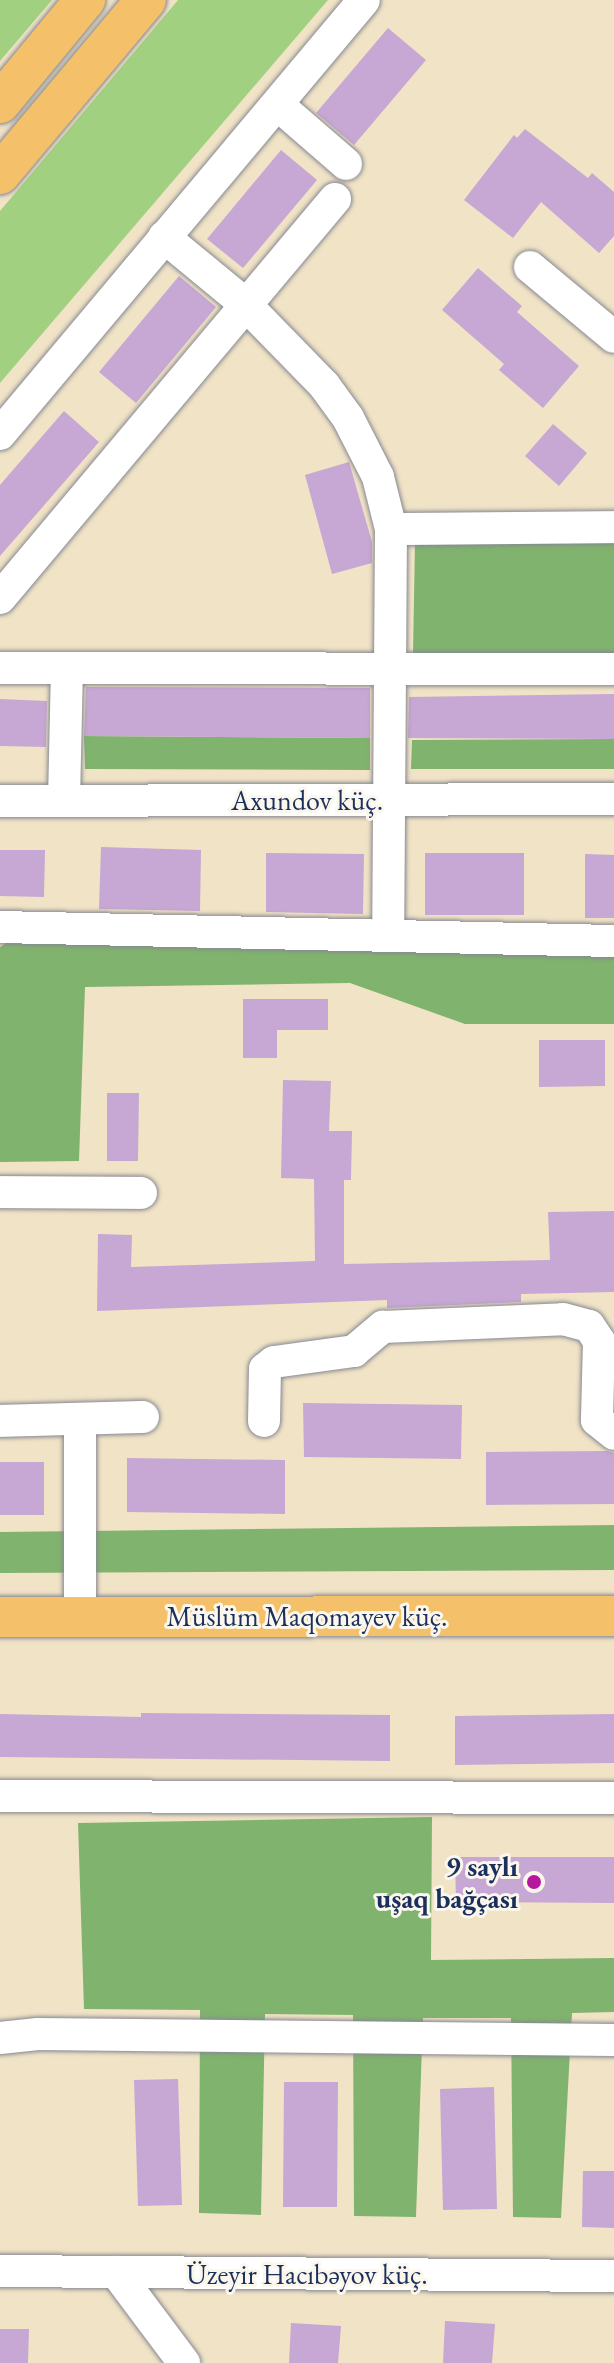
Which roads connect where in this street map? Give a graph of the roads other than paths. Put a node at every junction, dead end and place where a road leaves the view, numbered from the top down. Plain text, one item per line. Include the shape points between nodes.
1 (85, 0) edge
2 (146, 0) edge
3 (364, 0) edge
4 (0, 103) edge
5 (278, 105) junction
6 (346, 164) dead end
7 (0, 174) edge
8 (335, 199) dead end
9 (164, 237) junction
10 (530, 267) dead end
11 (244, 303) junction
12 (614, 337) edge
13 (0, 434) edge
14 (614, 527) edge
15 (391, 529) junction
16 (0, 598) edge
17 (392, 667) junction
18 (0, 668) edge
19 (67, 669) junction
20 (614, 669) edge
21 (614, 799) edge
22 (64, 800) junction
23 (387, 800) junction
24 (0, 801) edge
25 (0, 927) edge
26 (388, 936) junction
27 (614, 941) edge
28 (0, 1192) edge
29 (141, 1193) dead end
30 (143, 1417) dead end
31 (0, 1421) edge
32 (80, 1421) junction
33 (264, 1421) dead end
34 (614, 1434) edge
35 (80, 1616) junction
36 (614, 1616) edge
37 (0, 1617) edge
38 (0, 1796) edge
39 (614, 1798) edge
40 (0, 2038) edge
41 (614, 2040) edge
42 (0, 2271) edge
43 (116, 2272) junction
44 (614, 2276) edge
45 (184, 2363) edge

1 - 4 main road
2 - 7 main road
3 - 5 street
5 - 6 street
5 - 9 street
8 - 11 street
9 - 11 street
9 - 13 street
10 - 12 street
11 - 15 street via 324,385 348,418 378,477
11 - 16 street
14 - 15 street
15 - 17 street
17 - 19 street
17 - 20 street
17 - 23 street
18 - 19 street
19 - 22 street
21 - 23 street, Axundov küç.
22 - 23 street, Axundov küç.
22 - 24 street, Axundov küç.
23 - 26 street
25 - 26 street
26 - 27 street
28 - 29 street
30 - 32 street
31 - 32 street
32 - 35 street
33 - 34 street via 265,1369 274,1362 354,1351 383,1327 563,1319 589,1326 599,1341 597,1420
35 - 36 main road, Müslüm Maqomayev küç.
35 - 37 main road, Müslüm Maqomayev küç.
38 - 39 street
40 - 41 street via 38,2034
42 - 43 street, Üzeyir Hacıbəyov küç.
43 - 44 street, Üzeyir Hacıbəyov küç.
43 - 45 street

